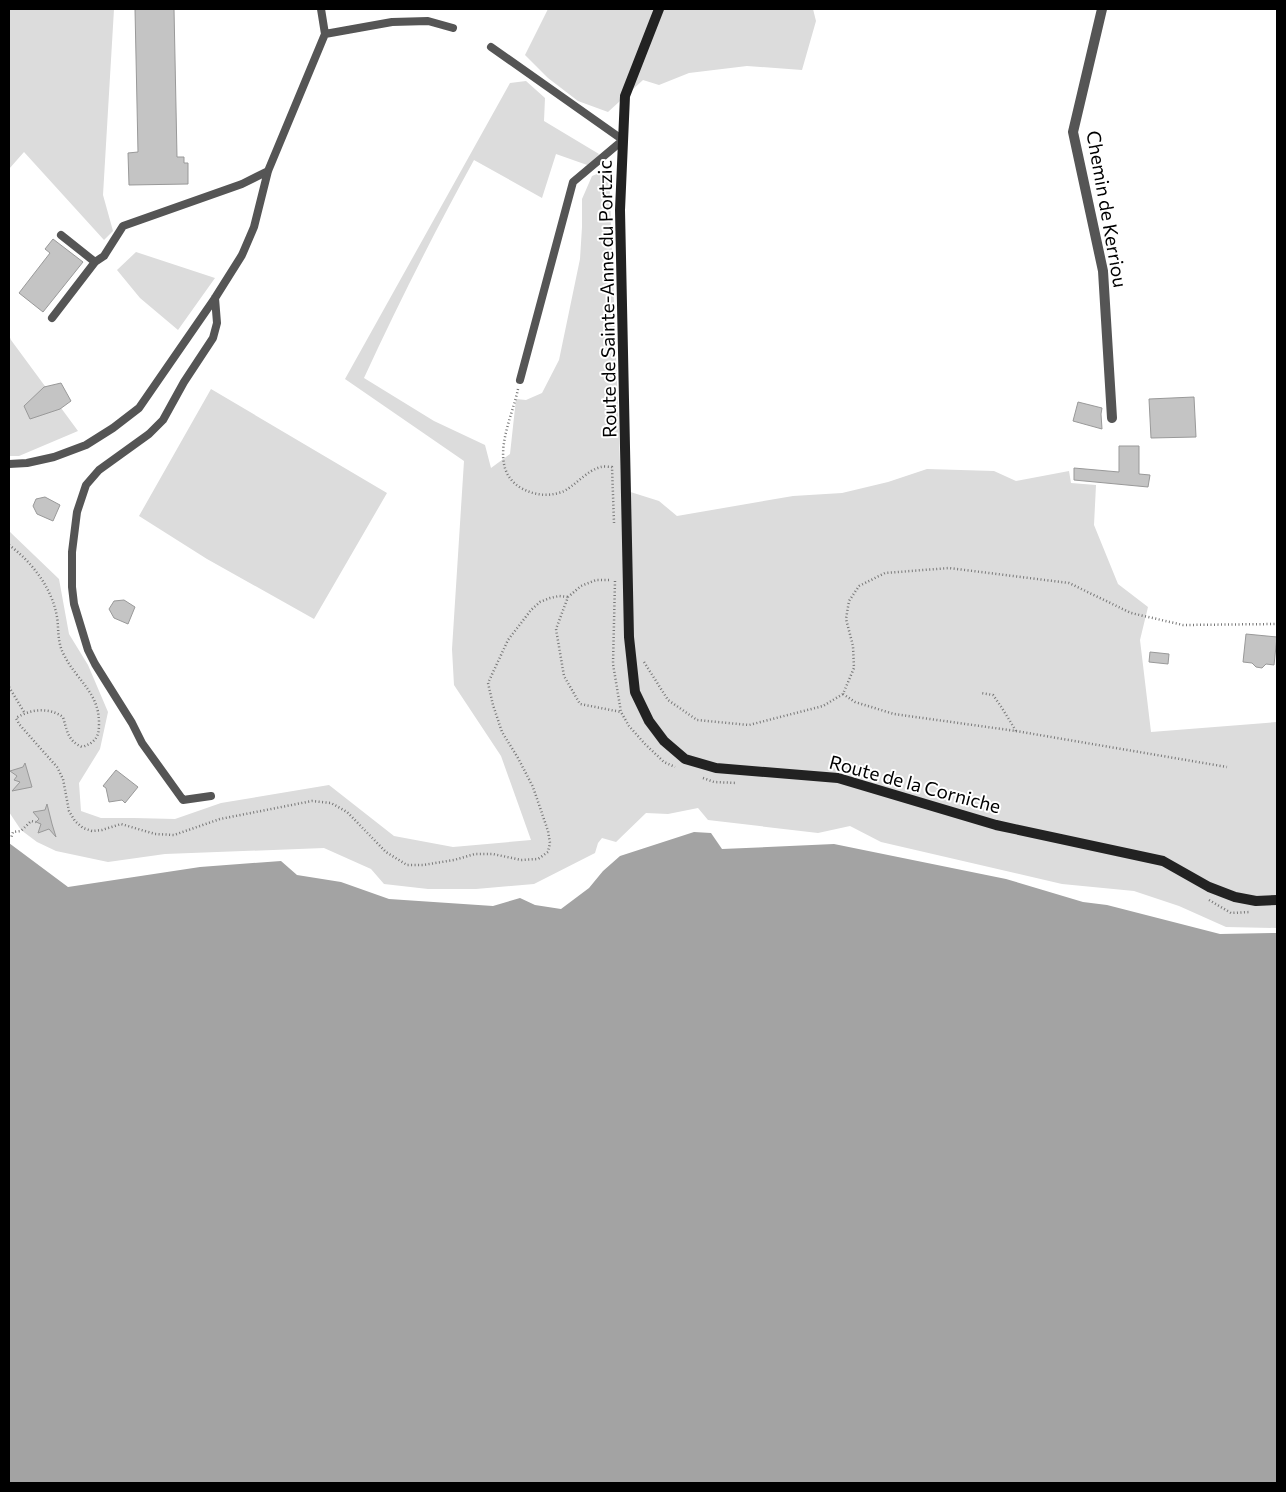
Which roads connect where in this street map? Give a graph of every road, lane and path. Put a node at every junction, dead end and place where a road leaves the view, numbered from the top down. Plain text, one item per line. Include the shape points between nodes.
1 (321, 9) edge
2 (659, 9) edge
3 (1102, 9) edge
4 (453, 28) dead end
5 (324, 34) junction
6 (491, 47) dead end
7 (623, 140) junction
8 (268, 171) junction
9 (61, 235) dead end
10 (95, 262) junction
11 (215, 298) junction
12 (52, 318) dead end
13 (520, 380) joint
14 (1112, 418) dead end
15 (9, 464) edge
16 (627, 505) joint
17 (614, 523) dead end
18 (9, 545) edge
19 (609, 580) dead end
20 (615, 580) dead end
21 (568, 597) junction
22 (1277, 624) edge
23 (644, 661) dead end
24 (9, 687) edge
25 (982, 693) dead end
26 (843, 694) junction
27 (24, 712) junction
28 (622, 712) junction
29 (1016, 731) junction
30 (1227, 767) dead end
31 (681, 769) dead end
32 (697, 775) dead end
33 (742, 783) dead end
34 (211, 796) dead end
35 (36, 822) dead end
36 (10, 838) edge
37 (1207, 899) dead end
38 (1277, 900) edge
39 (1259, 912) dead end

1 - 5 lane
2 - 7 street, Route de Sainte-Anne du Portzic via 625,96
3 - 14 street, Chemin de Kerriou via 1073,132 1103,271
4 - 5 lane via 428,21 392,22
5 - 8 lane
6 - 7 lane
7 - 13 lane via 573,182
7 - 16 street, Route de Sainte-Anne du Portzic via 620,210
8 - 10 lane via 242,184 123,226 104,256
8 - 11 lane via 254,227 242,255
9 - 10 lane
10 - 12 lane
11 - 15 lane via 138,408 86,444 54,457
11 - 34 lane via 217,323 213,338 163,420 99,470 86,485 77,512 71,570 74,604 88,650 142,743 183,800
13 - 17 path via 502,456 506,472 516,484 531,493 544,495 563,491 600,467 612,467
16 - 38 street, Route de la Corniche via 629,637 635,692 649,721 664,741 685,759 716,768 838,778 996,825 1163,861 1209,887 1235,897
18 - 27 path via 47,585 57,617 58,640 98,707 100,723 97,738 82,748 74,744 63,717 58,713 48,710
19 - 21 path via 596,580 581,586
20 - 28 path via 613,664
21 - 27 path via 550,598 531,610 508,640 488,683 502,732 533,787 548,831 548,852 538,859 475,854 454,860 407,865 386,852 347,812 332,803 312,801 220,819 174,835 155,834 121,824 92,831 75,821 57,767 19,724 16,718
21 - 28 path via 556,629 564,676 580,704
22 - 26 path via 1183,625 1131,614 1069,583 949,568 884,573 859,586 849,601 846,619 853,646 854,668
23 - 26 path via 668,700 697,720 749,724 823,706
24 - 27 path
25 - 29 path via 993,695
26 - 29 path via 855,702 894,714
28 - 31 path via 645,744 664,762
29 - 30 path
32 - 33 path via 714,782
35 - 36 path via 13,832
37 - 39 path via 1231,913

